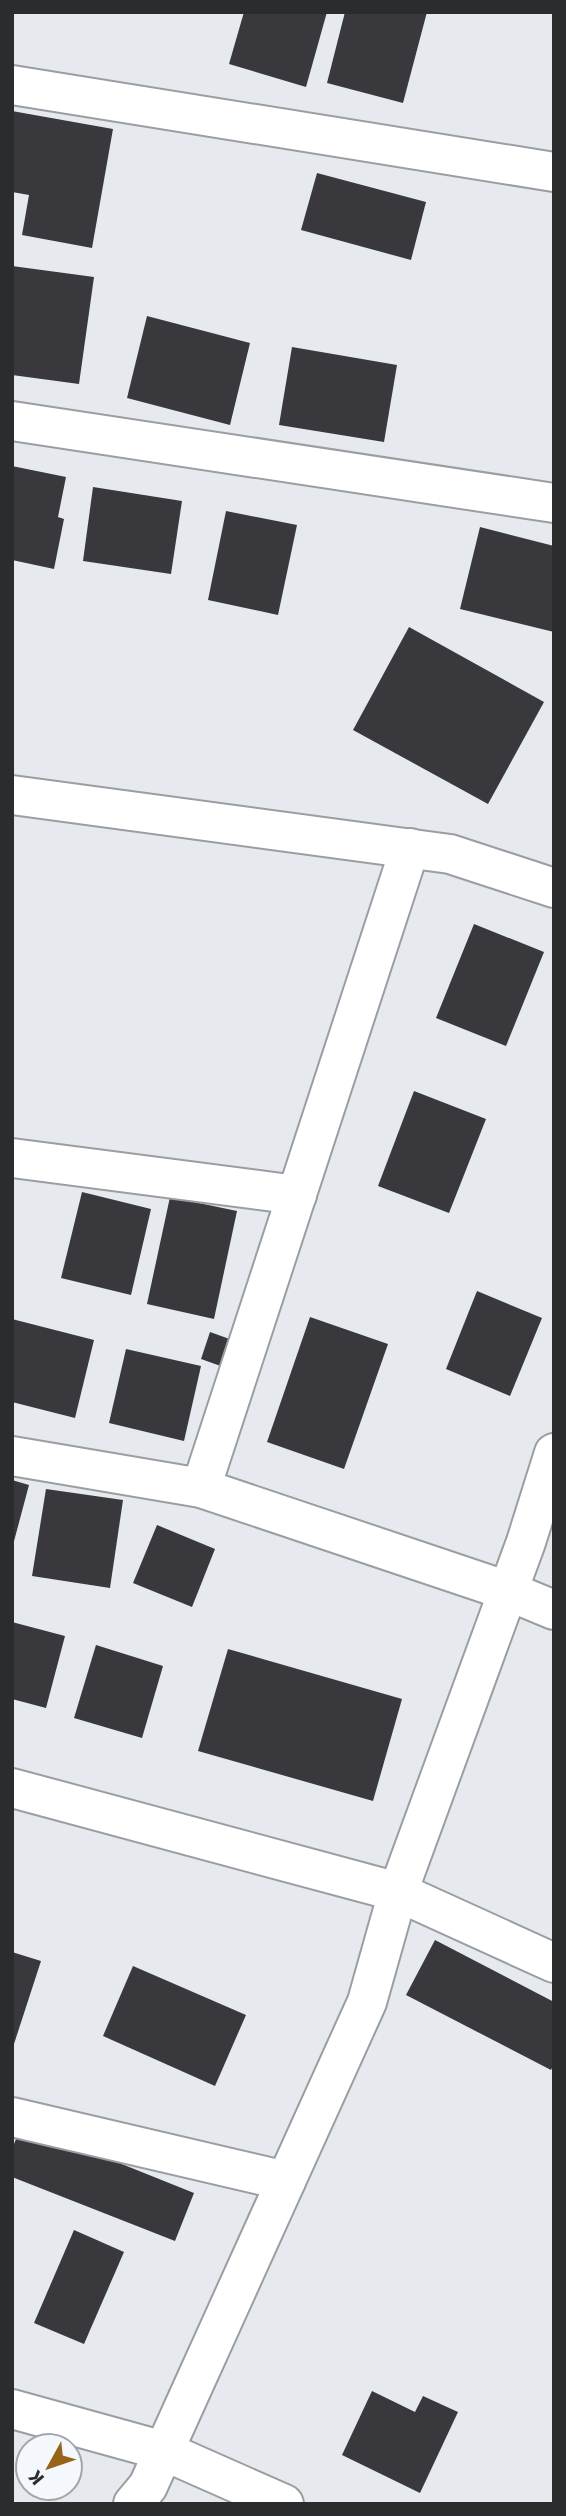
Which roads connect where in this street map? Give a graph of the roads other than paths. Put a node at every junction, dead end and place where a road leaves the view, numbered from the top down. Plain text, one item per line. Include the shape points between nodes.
1 (12, 85) edge
2 (554, 172) edge
3 (12, 421) edge
4 (554, 503) edge
5 (12, 795) edge
6 (410, 848) junction
7 (554, 888) edge
8 (12, 1158) edge
9 (297, 1195) junction
10 (554, 1453) edge
11 (12, 1457) edge
12 (201, 1488) junction
13 (508, 1591) junction
14 (554, 1611) edge
15 (12, 1788) edge
16 (398, 1892) junction
17 (554, 1963) edge
18 (12, 2117) edge
19 (286, 2181) junction
20 (12, 2409) edge
21 (164, 2451) junction
22 (133, 2504) edge
23 (284, 2504) edge

1 - 2 street
3 - 4 street
5 - 6 street
6 - 7 street via 450,854
6 - 9 street
8 - 9 street
9 - 12 street
10 - 13 street
11 - 12 street
12 - 13 street
13 - 14 street
13 - 16 street
15 - 16 street
16 - 17 street
16 - 19 street via 367,2002
18 - 19 street
19 - 21 street
20 - 21 street
21 - 22 street via 148,2486
21 - 23 street

